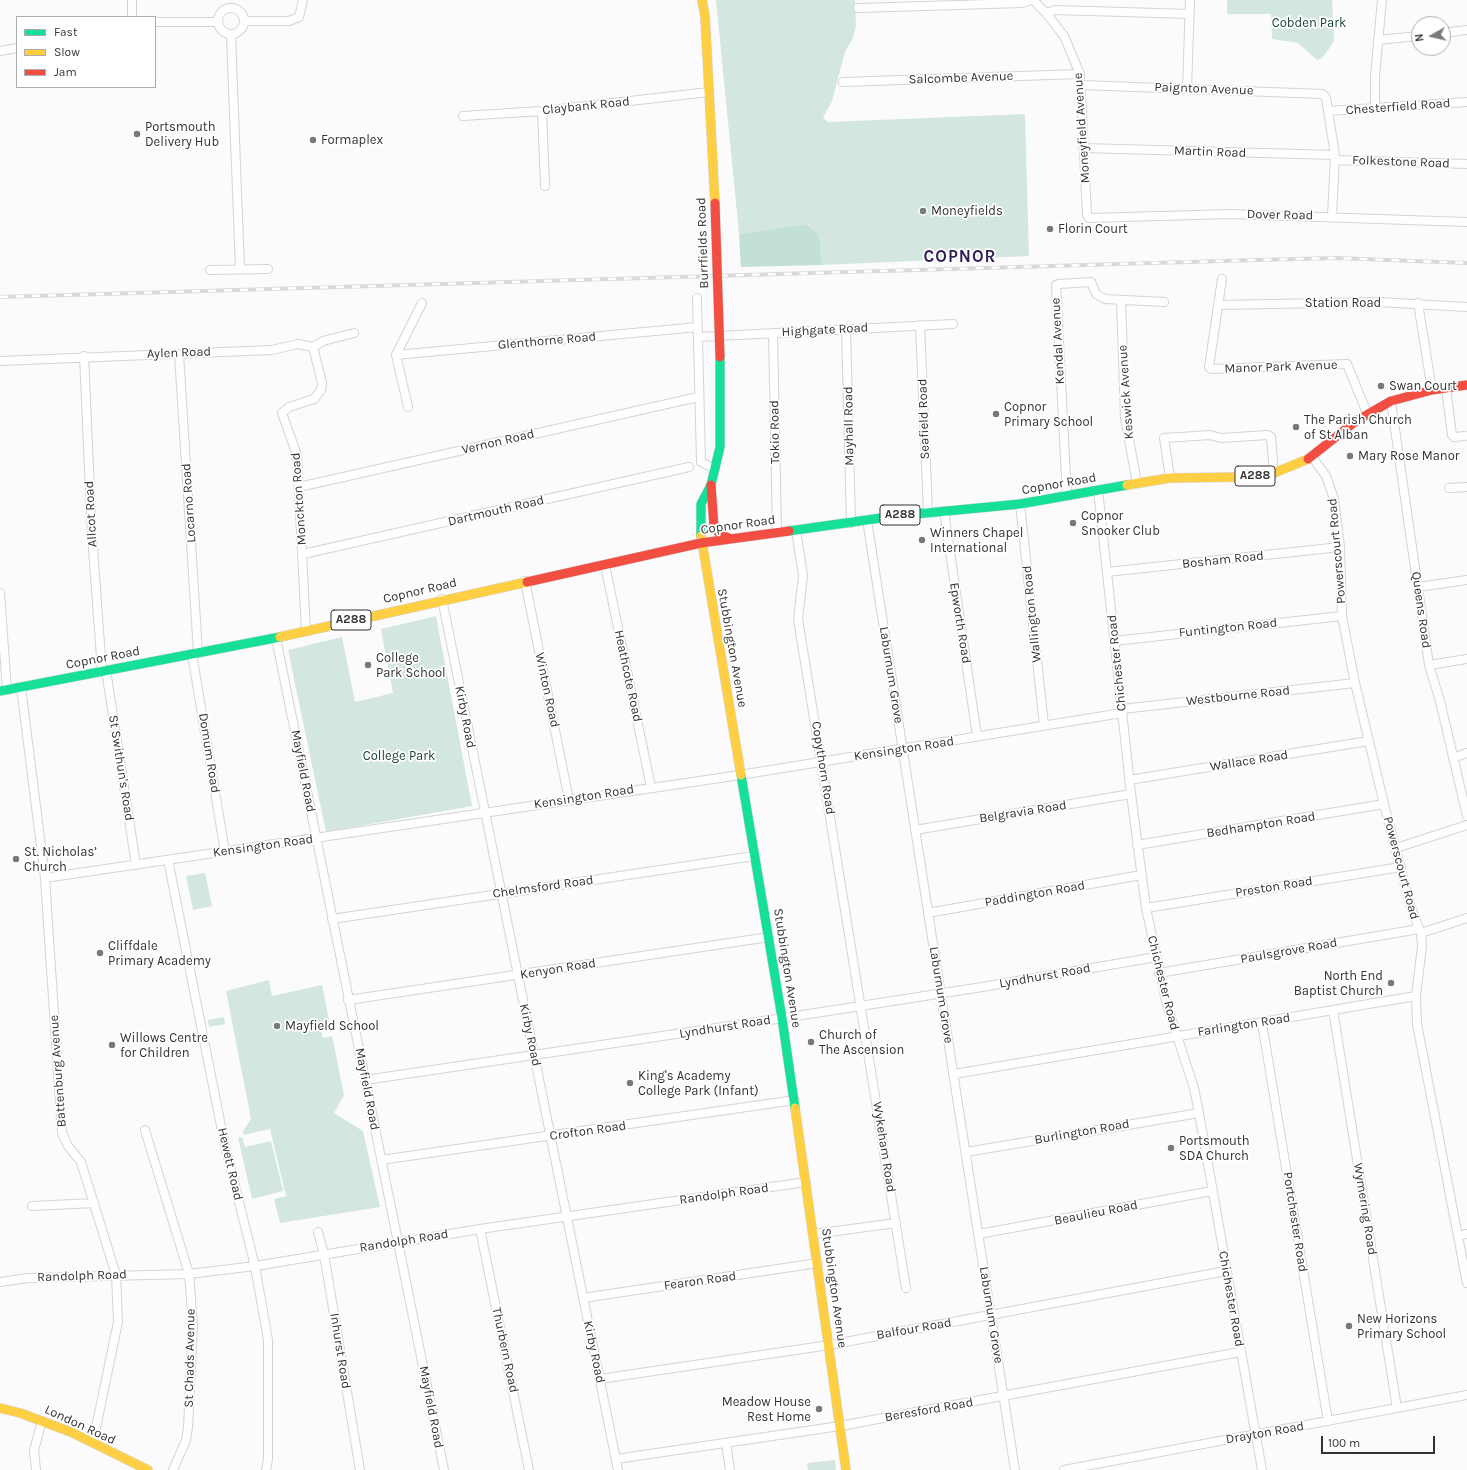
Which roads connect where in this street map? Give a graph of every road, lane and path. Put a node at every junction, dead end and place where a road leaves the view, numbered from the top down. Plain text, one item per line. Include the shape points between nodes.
1 (132, 0) edge
2 (702, 0) edge
3 (1032, 0) edge
4 (1190, 0) edge
5 (1382, 0) edge
6 (303, 2) edge
7 (232, 4) edge
8 (858, 8) dead end
9 (1046, 13) junction
10 (1190, 14) junction
11 (132, 16) edge
12 (244, 21) junction
13 (156, 22) edge
14 (218, 22) junction
15 (1467, 30) edge
16 (1451, 32) edge
17 (231, 35) junction
18 (1411, 37) edge
19 (1378, 40) junction
20 (16, 48) edge
21 (0, 51) edge
22 (1080, 74) junction
23 (843, 82) dead end
24 (1081, 85) junction
25 (1187, 89) junction
26 (710, 92) junction
27 (1467, 102) edge
28 (1375, 108) junction
29 (542, 111) junction
30 (1328, 111) junction
31 (463, 116) dead end
32 (1084, 148) junction
33 (1335, 157) junction
34 (1467, 164) edge
35 (545, 186) dead end
36 (1332, 216) junction
37 (1092, 218) joint
38 (1467, 222) edge
39 (240, 269) junction
40 (268, 269) dead end
41 (210, 270) dead end
42 (1222, 279) dead end
43 (697, 298) dead end
44 (1121, 300) junction
45 (1164, 302) dead end
46 (422, 303) dead end
47 (1418, 304) junction
48 (1218, 305) junction
49 (1467, 307) edge
50 (953, 324) dead end
51 (920, 326) junction
52 (698, 327) junction
53 (846, 329) junction
54 (354, 333) dead end
55 (773, 333) junction
56 (698, 337) junction
57 (313, 347) junction
58 (179, 354) junction
59 (396, 355) junction
60 (84, 356) junction
61 (0, 361) edge
62 (1467, 385) edge
63 (1446, 388) junction
64 (1432, 390) junction
65 (698, 397) junction
66 (1391, 401) junction
67 (408, 407) dead end
68 (1368, 414) junction
69 (1465, 436) dead end
70 (1312, 457) junction
71 (689, 467) dead end
72 (715, 469) junction
73 (1274, 473) junction
74 (1170, 478) junction
75 (1137, 483) junction
76 (711, 485) junction
77 (299, 487) junction
78 (1467, 487) edge
79 (1449, 488) dead end
80 (1098, 490) junction
81 (1067, 496) junction
82 (1020, 504) junction
83 (944, 511) junction
84 (928, 512) junction
85 (867, 520) junction
86 (851, 523) junction
87 (796, 530) junction
88 (777, 532) junction
89 (729, 538) junction
90 (701, 543) junction
91 (1340, 547) junction
92 (303, 554) junction
93 (605, 565) junction
94 (1107, 572) junction
95 (1467, 580) edge
96 (525, 581) junction
97 (1418, 587) junction
98 (0, 593) edge
99 (442, 599) junction
100 (1342, 616) junction
101 (306, 631) junction
102 (276, 638) junction
103 (1114, 641) junction
104 (195, 653) junction
105 (1467, 659) edge
106 (1429, 665) junction
107 (104, 671) junction
108 (1355, 683) junction
109 (21, 687) junction
110 (3, 690) edge
111 (1122, 711) junction
112 (1044, 725) junction
113 (977, 736) junction
114 (1368, 741) junction
115 (903, 749) junction
116 (1467, 753) edge
117 (1453, 758) junction
118 (822, 762) junction
119 (740, 775) junction
120 (1129, 780) junction
121 (651, 787) junction
122 (1131, 794) junction
123 (570, 800) junction
124 (1384, 804) junction
125 (484, 812) junction
126 (1467, 816) edge
127 (1467, 825) edge
128 (915, 830) junction
129 (316, 838) junction
130 (1137, 845) junction
131 (1396, 848) junction
132 (225, 852) junction
133 (754, 856) junction
134 (168, 860) junction
135 (136, 865) junction
136 (1401, 867) junction
137 (1141, 876) junction
138 (45, 878) junction
139 (501, 892) junction
140 (1146, 908) junction
141 (928, 913) junction
142 (1467, 918) edge
143 (332, 919) junction
144 (1420, 931) junction
145 (768, 937) junction
146 (1156, 957) junction
147 (1159, 973) junction
148 (518, 975) junction
149 (941, 993) junction
150 (1416, 996) junction
151 (348, 1000) junction
152 (861, 1005) junction
153 (1333, 1010) junction
154 (782, 1018) junction
155 (1262, 1023) junction
156 (1176, 1036) junction
157 (534, 1056) junction
158 (954, 1074) junction
159 (365, 1080) junction
160 (795, 1100) junction
161 (1199, 1113) junction
162 (145, 1130) dead end
163 (551, 1136) junction
164 (966, 1152) junction
165 (380, 1160) junction
166 (806, 1182) junction
167 (1212, 1191) junction
168 (94, 1203) junction
169 (32, 1206) dead end
170 (566, 1217) junction
171 (896, 1223) junction
172 (480, 1229) junction
173 (318, 1232) dead end
174 (814, 1234) junction
175 (979, 1234) junction
176 (1467, 1234) edge
177 (1458, 1236) junction
178 (398, 1242) junction
179 (324, 1254) junction
180 (818, 1263) junction
181 (255, 1266) junction
182 (1226, 1271) junction
183 (116, 1274) junction
184 (189, 1274) junction
185 (0, 1282) edge
186 (1467, 1283) edge
187 (906, 1288) dead end
188 (583, 1298) junction
189 (991, 1315) junction
190 (829, 1345) junction
191 (1240, 1352) junction
192 (600, 1379) junction
193 (1467, 1395) edge
194 (1003, 1396) junction
195 (0, 1408) edge
196 (1397, 1408) junction
197 (42, 1421) junction
198 (1328, 1421) junction
199 (840, 1426) junction
200 (1255, 1434) junction
201 (93, 1442) junction
202 (726, 1443) junction
203 (616, 1459) junction
204 (133, 1467) edge
205 (36, 1470) edge
206 (148, 1470) edge
207 (173, 1470) edge
208 (266, 1470) edge
209 (360, 1470) edge
210 (444, 1470) edge
211 (529, 1470) edge
212 (618, 1470) edge
213 (730, 1470) edge
214 (846, 1470) edge
215 (1015, 1470) edge
216 (1064, 1470) edge
217 (1262, 1470) edge

1 - 11 street
2 - 26 main road, Burrfields Road
3 - 8 street via 1023,3
3 - 9 street, Moneyfield Avenue
4 - 10 street
5 - 19 street
6 - 12 street via 299,17 289,20
7 - 12 street
7 - 14 street via 221,13
9 - 10 street via 1055,10
9 - 22 street, Moneyfield Avenue via 1070,47
10 - 25 street
12 - 17 street via 241,29
13 - 14 street
14 - 17 street via 223,32
15 - 16 street
17 - 39 street
18 - 19 street
19 - 28 street
20 - 21 street
22 - 23 street, Salcombe Avenue
22 - 24 street, Moneyfield Avenue
24 - 25 street, Paignton Avenue
24 - 32 street, Moneyfield Avenue
25 - 30 street, Paignton Avenue via 1320,94 1326,98
26 - 29 street, Claybank Road
26 - 72 main road, Burrfields Road, bridge via 720,357 720,436
27 - 28 street, Chesterfield Road
28 - 30 street, Chesterfield Road
29 - 31 street, Claybank Road
29 - 35 street
30 - 33 street
32 - 33 street, Martin Road
32 - 37 street, Moneyfield Avenue via 1087,215
33 - 34 street, Folkestone Road
33 - 36 street
36 - 37 street, Dover Road via 1230,214
36 - 38 street, Dover Road
39 - 40 street
39 - 41 street
42 - 48 street
43 - 52 street
44 - 45 street
44 - 75 street, Keswick Avenue via 1125,418
44 - 81 street, Kendal Avenue via 1099,297 1092,289 1091,282 1059,284 1055,288
46 - 59 street
47 - 48 street, Station Road via 1346,302
47 - 49 street, Station Road
47 - 64 street
48 - 68 street, Manor Park Avenue via 1209,367 1211,369 1347,364
50 - 51 street, Highgate Road
51 - 53 street, Highgate Road
51 - 84 street, Seafield Road
52 - 56 street
52 - 59 street, Glenthorne Road
53 - 55 street, Highgate Road
53 - 86 street, Mayhall Road
54 - 57 street, Aylen Road via 323,341
55 - 56 street, Highgate Road
55 - 88 street, Tokio Road
56 - 65 street
57 - 58 street, Aylen Road via 298,344 272,350
57 - 77 street, Monckton Road via 322,383 321,390 314,399 289,407 282,413 296,448
58 - 60 street, Aylen Road
58 - 104 street, Locarno Road
59 - 67 street
60 - 61 street, Aylen Road
60 - 107 street, Allcot Road via 93,550
62 - 63 main road, Copnor Road / A288
63 - 64 main road, Copnor Road / A288
63 - 69 street via 1452,435
64 - 66 main road, Copnor Road / A288
65 - 72 street via 701,462
65 - 77 street, Vernon Road
66 - 68 main road, Copnor Road / A288
66 - 97 street, Queens Road
68 - 70 main road, Copnor Road / A288
70 - 73 main road, Copnor Road / A288
70 - 91 street, Powerscourt Road via 1326,476 1332,490
71 - 92 street, Dartmouth Road
72 - 76 main road, Burrfields Road
73 - 74 main road, Copnor Road / A288 via 1245,477
73 - 74 street via 1271,437 1268,435 1164,438
74 - 75 main road, Copnor Road / A288
75 - 80 main road, Copnor Road / A288
76 - 89 main road, Burrfields Road via 714,527 720,534
76 - 90 main road, Burrfields Road via 701,504
77 - 92 street, Monckton Road
78 - 79 street
80 - 81 main road, Copnor Road / A288
80 - 94 street, Chichester Road
81 - 82 main road, Copnor Road / A288
82 - 83 main road, Copnor Road / A288
82 - 112 street, Wallington Road
83 - 84 main road, Copnor Road / A288
83 - 113 street, Epworth Road
84 - 85 main road, Copnor Road / A288
85 - 86 main road, Copnor Road / A288
85 - 115 street, Laburnum Grove
86 - 87 main road, Copnor Road / A288
87 - 88 main road, Copnor Road / A288
87 - 118 street, Copythorn Road via 803,576 798,619
88 - 89 main road, Copnor Road / A288
89 - 90 main road, Copnor Road / A288
90 - 93 main road, Copnor Road / A288
90 - 119 main road, Stubbington Avenue
91 - 94 street, Bosham Road
91 - 100 street, Powerscourt Road
92 - 101 street, Monckton Road
93 - 96 main road, Copnor Road / A288
93 - 121 street, Heathcote Road
94 - 103 street, Chichester Road
95 - 97 street
96 - 99 main road, Copnor Road / A288
96 - 123 street, Winton Road
97 - 106 street, Queens Road
98 - 110 street
99 - 101 main road, Copnor Road / A288
99 - 125 street, Kirby Road
100 - 103 street, Funtington Road
100 - 108 street, Powerscourt Road
101 - 102 main road, Copnor Road / A288
102 - 104 main road, Copnor Road / A288
102 - 129 street, Mayfield Road
103 - 111 street, Chichester Road
104 - 107 main road, Copnor Road / A288
104 - 132 street, Domum Road
105 - 106 street
106 - 117 street, Queens Road
107 - 109 main road, Copnor Road / A288
107 - 135 street, St Swithun's Road
108 - 111 street, Westbourne Road
108 - 114 street, Powerscourt Road
109 - 110 main road, Copnor Road / A288
109 - 138 street, Battenburg Avenue
111 - 112 street, Kensington Road
111 - 120 street, Chichester Road
112 - 113 street, Kensington Road
113 - 115 street, Kensington Road
114 - 120 street, Wallace Road
114 - 124 street, Powerscourt Road
115 - 118 street, Kensington Road
115 - 128 street, Laburnum Grove
116 - 117 street
117 - 126 street, Queens Road
118 - 119 street, Kensington Road
118 - 152 street, Copythorn Road
119 - 121 street, Kensington Road
119 - 133 main road, Stubbington Avenue
120 - 122 street, Chichester Road
121 - 123 street, Kensington Road
122 - 128 street, Belgravia Road
122 - 130 street, Chichester Road
123 - 125 street, Kensington Road
124 - 130 street, Bedhampton Road
124 - 131 street, Powerscourt Road
125 - 129 street, Kensington Road
125 - 139 street, Kirby Road
127 - 131 street
128 - 141 street, Laburnum Grove
129 - 132 street, Kensington Road
129 - 143 street, Mayfield Road
130 - 137 street, Chichester Road
131 - 136 street, Powerscourt Road
132 - 134 street, Kensington Road
133 - 139 street, Chelmsford Road
133 - 145 main road, Stubbington Avenue
134 - 135 street, Kensington Road
134 - 181 street, Hewett Road via 225,1146
135 - 138 street, Kensington Road
136 - 140 street, Preston Road
136 - 144 street, Powerscourt Road
137 - 140 street, Chichester Road
137 - 141 street, Paddington Road
138 - 168 street, Battenburg Avenue via 62,1134 81,1162
139 - 143 street, Chelmsford Road
139 - 148 street, Kirby Road
140 - 146 street, Chichester Road
141 - 149 street, Laburnum Grove
142 - 144 street, Paulsgrove Road
143 - 151 street, Mayfield Road
144 - 147 street, Paulsgrove Road
144 - 150 street, Powerscourt Road via 1422,958
145 - 148 street, Kenyon Road
145 - 154 main road, Stubbington Avenue
146 - 147 street, Chichester Road
146 - 149 street, Lyndhurst Road
147 - 156 street, Chichester Road
148 - 151 street, Kenyon Road
148 - 157 street, Kirby Road
149 - 152 street, Lyndhurst Road
149 - 158 street, Laburnum Grove
150 - 153 street, Farlington Road
150 - 177 street, Powerscourt Road via 1417,1024
151 - 159 street, Mayfield Road
152 - 154 street, Lyndhurst Road
152 - 171 street, Wykeham Road
153 - 155 street, Farlington Road
153 - 196 street, Wymering Road
154 - 157 street, Lyndhurst Road
154 - 160 main road, Stubbington Avenue
155 - 156 street, Farlington Road
155 - 198 street, Portchester Road
156 - 158 street, Farlington Road
156 - 161 street, Chichester Road via 1194,1088
157 - 159 street, Lyndhurst Road
157 - 163 street, Kirby Road
158 - 164 street, Laburnum Grove
159 - 165 street, Mayfield Road
160 - 163 street, Crofton Road
160 - 166 main road, Stubbington Avenue
161 - 164 street, Burlington Road
161 - 167 street, Chichester Road
162 - 184 street, St Chads Avenue
163 - 165 street, Crofton Road
163 - 170 street, Kirby Road
164 - 175 street, Laburnum Grove
165 - 178 street, Mayfield Road
166 - 170 street, Randolph Road
166 - 174 main road, Stubbington Avenue
167 - 175 street, Beaulieu Road
167 - 182 street, Chichester Road
168 - 169 street
168 - 183 street, Battenburg Avenue
170 - 172 street, Randolph Road
170 - 188 street, Kirby Road
171 - 174 street
171 - 187 street, Wykeham Road
172 - 178 street, Randolph Road
172 - 211 street, Thurbern Road
173 - 179 street, Inhurst Road
174 - 180 main road, Stubbington Avenue
175 - 189 street, Laburnum Grove
176 - 177 street
177 - 186 street, Powerscourt Road
178 - 179 street, Randolph Road
178 - 210 street, Mayfield Road
179 - 181 street, Randolph Road
179 - 209 street, Inhurst Road
180 - 188 street, Fearon Road
180 - 190 main road, Stubbington Avenue
181 - 184 street, Randolph Road
181 - 208 street, Hewett Road via 268,1340
182 - 189 street, Balfour Road
182 - 191 street, Chichester Road
183 - 184 street, Randolph Road
183 - 185 street, Randolph Road via 28,1278
183 - 201 street, Battenburg Avenue via 118,1322
184 - 207 street, St Chads Avenue via 193,1325 188,1427 186,1440
188 - 192 street, Kirby Road
189 - 190 street, Balfour Road
189 - 194 street, Laburnum Grove
190 - 192 street, Balfour Road
190 - 199 main road, Stubbington Avenue
191 - 194 street, Beresford Road
191 - 200 street, Chichester Road
192 - 203 street, Kirby Road
193 - 196 street, Drayton Road
194 - 199 street, Beresford Road
194 - 215 street, Laburnum Grove
195 - 197 main road, London Road
196 - 198 street, Drayton Road
197 - 201 main road, London Road
197 - 205 street via 34,1450
198 - 200 street, Drayton Road
199 - 202 street, Beresford Road
199 - 214 main road, Stubbington Avenue
200 - 216 street, Drayton Road
200 - 217 street, Chichester Road
201 - 204 main road, London Road
202 - 203 street, Beresford Road
202 - 213 street
203 - 212 street, Kirby Road
204 - 206 main road, London Road

